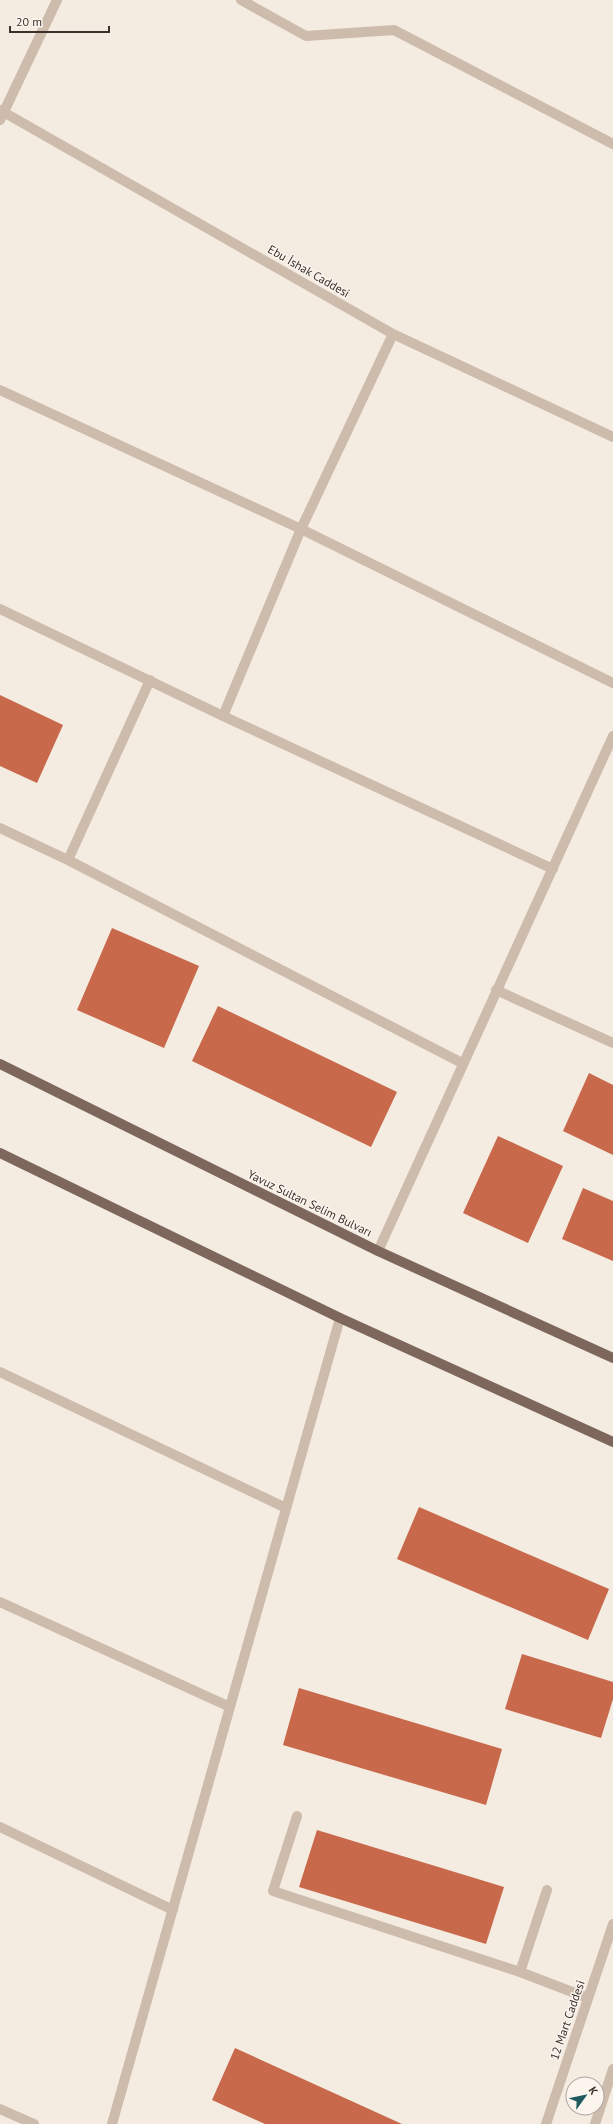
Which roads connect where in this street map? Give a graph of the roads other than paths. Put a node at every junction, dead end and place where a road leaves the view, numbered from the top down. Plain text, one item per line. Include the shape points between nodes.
1 (57, 0) edge
2 (241, 0) edge
3 (1, 114) edge
4 (613, 144) edge
5 (393, 334) junction
6 (0, 390) edge
7 (613, 437) edge
8 (301, 529) junction
9 (0, 609) edge
10 (150, 680) junction
11 (613, 683) edge
12 (224, 716) junction
13 (613, 736) edge
14 (0, 828) edge
15 (68, 860) junction
16 (553, 869) junction
17 (496, 990) junction
18 (613, 1043) edge
19 (462, 1063) junction
20 (0, 1064) edge
21 (0, 1153) edge
22 (378, 1251) junction
23 (340, 1318) junction
24 (613, 1358) edge
25 (0, 1372) edge
26 (613, 1442) edge
27 (286, 1508) junction
28 (0, 1602) edge
29 (230, 1707) junction
30 (296, 1816) dead end
31 (0, 1827) edge
32 (547, 1890) dead end
33 (173, 1910) junction
34 (613, 1924) edge
35 (520, 1972) junction
36 (588, 1998) junction
37 (613, 2069) edge
38 (0, 2109) edge
39 (34, 2124) edge
40 (112, 2124) edge
41 (546, 2124) edge
42 (595, 2124) edge

1 - 3 street
2 - 4 street via 306,36 394,30
3 - 5 street, Ebu İshak Caddesi
5 - 7 street, Ebu İshak Caddesi
5 - 8 street
6 - 8 street
8 - 11 street
8 - 12 street
9 - 10 street
10 - 12 street
10 - 15 street
12 - 16 street
13 - 16 street
14 - 15 street
15 - 19 street
16 - 17 street
17 - 18 street
17 - 19 street
19 - 22 street
20 - 22 main road, Yavuz Sultan Selim Bulvarı
21 - 23 main road
22 - 24 main road, Yavuz Sultan Selim Bulvarı
23 - 26 main road
23 - 27 street
25 - 27 street
27 - 29 street
28 - 29 street
29 - 33 street
30 - 35 street via 273,1891
31 - 33 street
32 - 35 street
33 - 40 street
34 - 36 street, 12 Mart Caddesi
35 - 36 street
36 - 41 street, 12 Mart Caddesi
37 - 42 street
38 - 39 street

